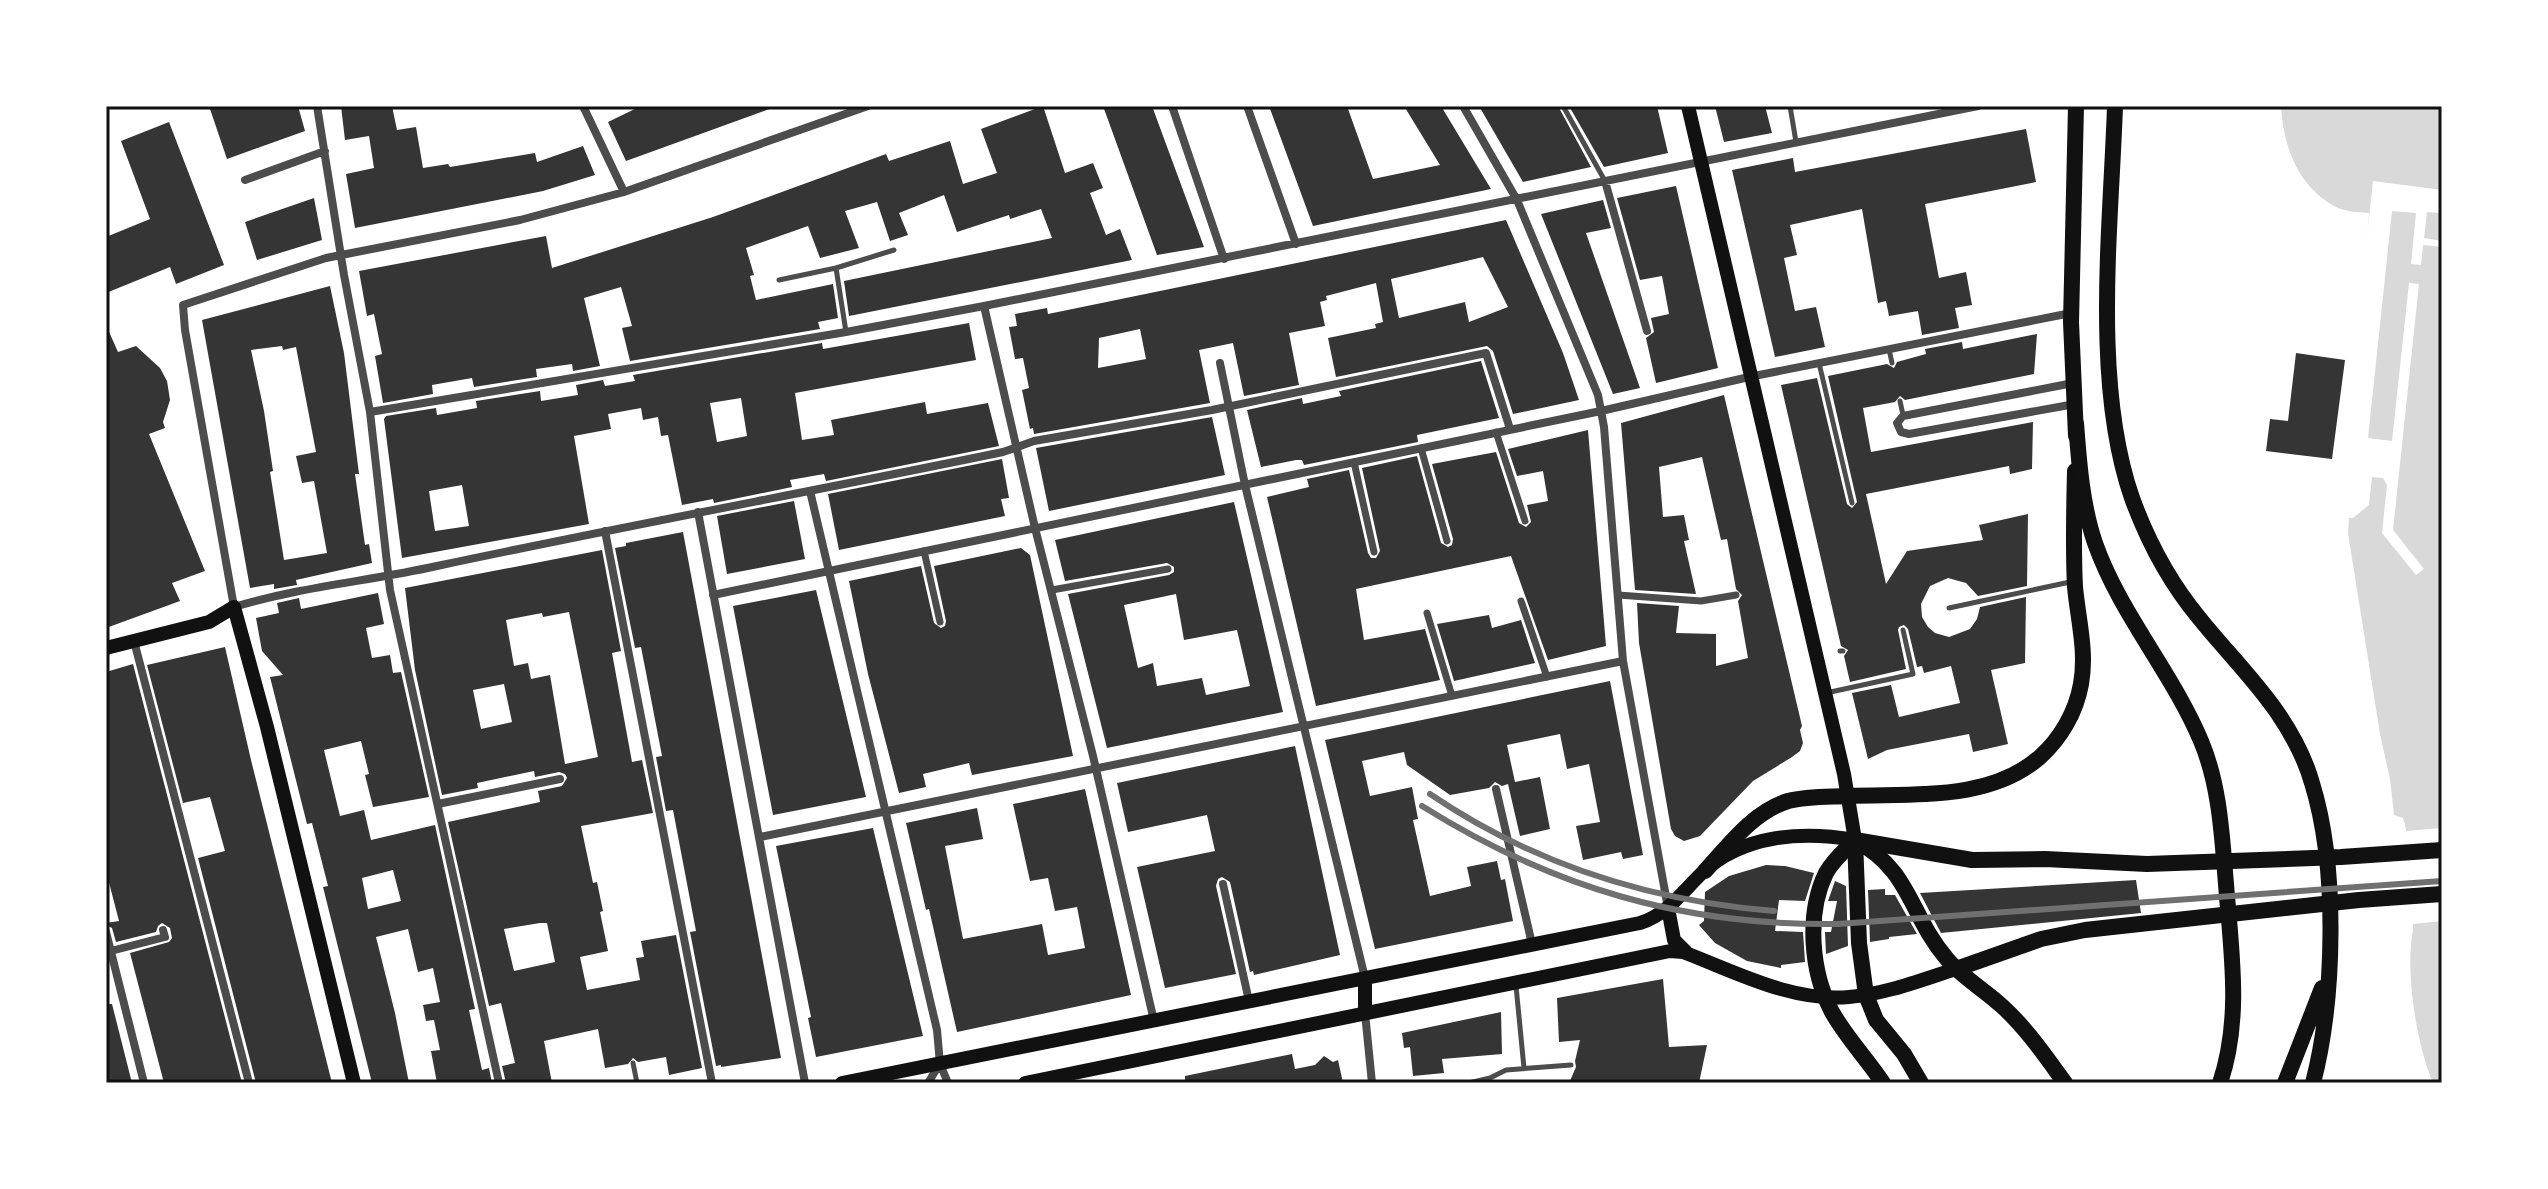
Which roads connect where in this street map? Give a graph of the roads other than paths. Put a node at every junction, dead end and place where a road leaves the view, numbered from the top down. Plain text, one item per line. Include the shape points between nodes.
1 (317, 106) edge
2 (583, 106) edge
3 (868, 106) edge
4 (1172, 106) edge
5 (1247, 106) edge
6 (1463, 106) edge
7 (1563, 106) edge
8 (1688, 106) edge
9 (1790, 106) edge
10 (1978, 106) edge
11 (2076, 106) edge
12 (2115, 106) edge
13 (1935, 110) edge
14 (1796, 142) junction
15 (325, 151) junction
16 (1702, 161) junction
17 (245, 180) dead end
18 (1605, 181) junction
19 (624, 192) junction
20 (1517, 200) junction
21 (1296, 244) junction
22 (894, 250) dead end
23 (341, 254) junction
24 (1224, 259) junction
25 (836, 268) junction
26 (779, 280) dead end
27 (984, 306) junction
28 (2071, 313) junction
29 (1647, 331) dead end
30 (846, 332) junction
31 (1889, 349) junction
32 (1220, 363) dead end
33 (1819, 363) junction
34 (1892, 363) dead end
35 (1749, 377) junction
36 (2073, 383) junction
37 (1900, 401) dead end
38 (2075, 404) junction
39 (1229, 406) junction
40 (1601, 411) junction
41 (370, 412) junction
42 (1903, 416) junction
43 (2076, 423) junction
44 (1510, 429) junction
45 (1496, 432) junction
46 (1016, 447) junction
47 (1421, 448) junction
48 (1354, 462) junction
49 (1245, 485) junction
50 (810, 491) junction
51 (1852, 503) dead end
52 (698, 512) junction
53 (1525, 521) dead end
54 (1035, 528) junction
55 (605, 531) junction
56 (1447, 541) dead end
57 (924, 551) junction
58 (1374, 552) dead end
59 (1168, 569) dead end
60 (827, 571) junction
61 (388, 576) junction
62 (2075, 581) junction
63 (1052, 590) junction
64 (713, 595) junction
65 (1618, 595) junction
66 (1736, 595) dead end
67 (1521, 601) dead end
68 (234, 607) junction
69 (1949, 608) dead end
70 (1427, 613) dead end
71 (940, 622) dead end
72 (1902, 635) dead end
73 (134, 641) junction
74 (106, 648) edge
75 (1623, 661) junction
76 (1547, 677) junction
77 (1825, 693) junction
78 (1452, 696) junction
79 (1305, 726) junction
80 (1096, 768) junction
81 (560, 779) dead end
82 (1496, 789) dead end
83 (1849, 796) junction
84 (438, 804) junction
85 (885, 811) junction
86 (760, 837) junction
87 (1855, 840) junction
88 (2442, 850) edge
89 (1705, 871) junction
90 (1223, 884) dead end
91 (2442, 894) edge
92 (1668, 908) junction
93 (163, 930) dead end
94 (106, 932) edge
95 (1532, 944) junction
96 (108, 951) edge
97 (1690, 955) junction
98 (1956, 969) junction
99 (2328, 972) junction
100 (1365, 978) junction
101 (1515, 981) junction
102 (1866, 995) junction
103 (1825, 997) junction
104 (1249, 1001) junction
105 (1365, 1012) junction
106 (1154, 1021) junction
107 (633, 1063) dead end
108 (940, 1064) junction
109 (1571, 1065) dead end
110 (1524, 1068) junction
111 (2065, 1082) edge
112 (144, 1083) edge
113 (249, 1083) edge
114 (354, 1083) edge
115 (499, 1083) edge
116 (637, 1083) edge
117 (712, 1083) edge
118 (805, 1083) edge
119 (842, 1083) edge
120 (928, 1083) edge
121 (948, 1083) edge
122 (1025, 1083) edge
123 (1372, 1083) edge
124 (1469, 1083) edge
125 (1883, 1083) edge
126 (1921, 1083) edge
127 (2220, 1083) edge
128 (2285, 1083) edge
129 (2313, 1083) edge

1 - 15 street
2 - 19 street
3 - 19 street
4 - 24 street
5 - 21 street
6 - 20 street
7 - 18 lane
8 - 16 main road
9 - 14 lane
10 - 13 street
11 - 28 highway
12 - 99 highway via 2109,342 2121,457 2142,523 2170,577 2278,713 2308,770 2325,854
13 - 14 street
14 - 16 street
15 - 17 street
15 - 23 street
16 - 18 street
16 - 35 main road
18 - 20 street
18 - 29 street
19 - 23 street via 520,220
20 - 21 street
20 - 40 street
21 - 24 street
22 - 25 lane
23 - 41 street
23 - 68 street via 183,305
24 - 27 street
25 - 26 lane
25 - 30 lane
27 - 30 street
27 - 46 street
28 - 31 street
28 - 36 highway
30 - 41 street
31 - 33 street
31 - 34 lane
32 - 39 street
33 - 35 street
33 - 51 lane
35 - 40 street
35 - 77 main road
36 - 38 highway
36 - 42 street
37 - 42 lane
38 - 42 street via 1909,434 1898,428
38 - 43 highway
39 - 44 street via 1486,353
39 - 46 street
39 - 49 street
40 - 44 street
40 - 65 street
41 - 61 street
43 - 62 highway
43 - 127 highway via 2085,499 2098,551 2201,740 2214,785 2234,1000 2231,1044
44 - 45 street
45 - 47 street
45 - 53 street
46 - 50 street
46 - 54 street
47 - 48 street
47 - 56 street
48 - 49 street
48 - 58 street
49 - 54 street
49 - 79 street
50 - 52 street
50 - 60 street
52 - 55 street
52 - 64 street
54 - 57 street
54 - 63 street
55 - 61 street
55 - 117 street
57 - 60 street
57 - 71 street
59 - 63 street
60 - 64 street
60 - 85 street
61 - 68 street
61 - 84 street
62 - 69 lane
62 - 83 highway via 2083,654 2080,687 2064,729 2044,754 2010,778 1978,789
63 - 80 street
64 - 86 street
65 - 66 street via 1705,601
65 - 75 street
67 - 76 street
68 - 73 main road via 209,622
68 - 114 main road
70 - 78 street
72 - 77 lane via 1913,674
73 - 74 main road
73 - 113 street
75 - 76 street
75 - 92 street
76 - 78 street
77 - 83 main road
78 - 79 street
79 - 80 street
79 - 100 street
80 - 85 street
80 - 106 street
81 - 84 street
82 - 95 street
83 - 87 main road
83 - 89 highway via 1804,798 1775,806
84 - 115 street
85 - 86 street
85 - 108 street via 937,1030
86 - 118 street
87 - 88 highway via 1972,860 2147,864
87 - 89 main road via 1807,835 1774,839 1735,851
87 - 98 highway via 1891,866
87 - 102 highway
87 - 103 highway via 1828,870 1816,907 1815,948
89 - 92 main road
90 - 104 street
91 - 98 highway via 2114,926 2041,939
92 - 95 main road via 1640,923
92 - 97 main road via 1674,940
93 - 96 street via 165,937
94 - 96 street
95 - 100 main road
96 - 112 street
97 - 101 main road via 1656,953
97 - 103 main road via 1779,989
98 - 102 main road
98 - 111 highway via 2009,1013
99 - 128 highway
99 - 129 highway
100 - 104 main road
100 - 105 main road
101 - 105 main road
101 - 110 lane
102 - 103 main road
102 - 126 highway via 1874,1016
103 - 125 highway
104 - 106 main road
105 - 122 main road
105 - 123 street
106 - 108 main road
107 - 116 lane
108 - 119 main road
108 - 120 street
108 - 121 street
109 - 110 lane
110 - 124 lane

